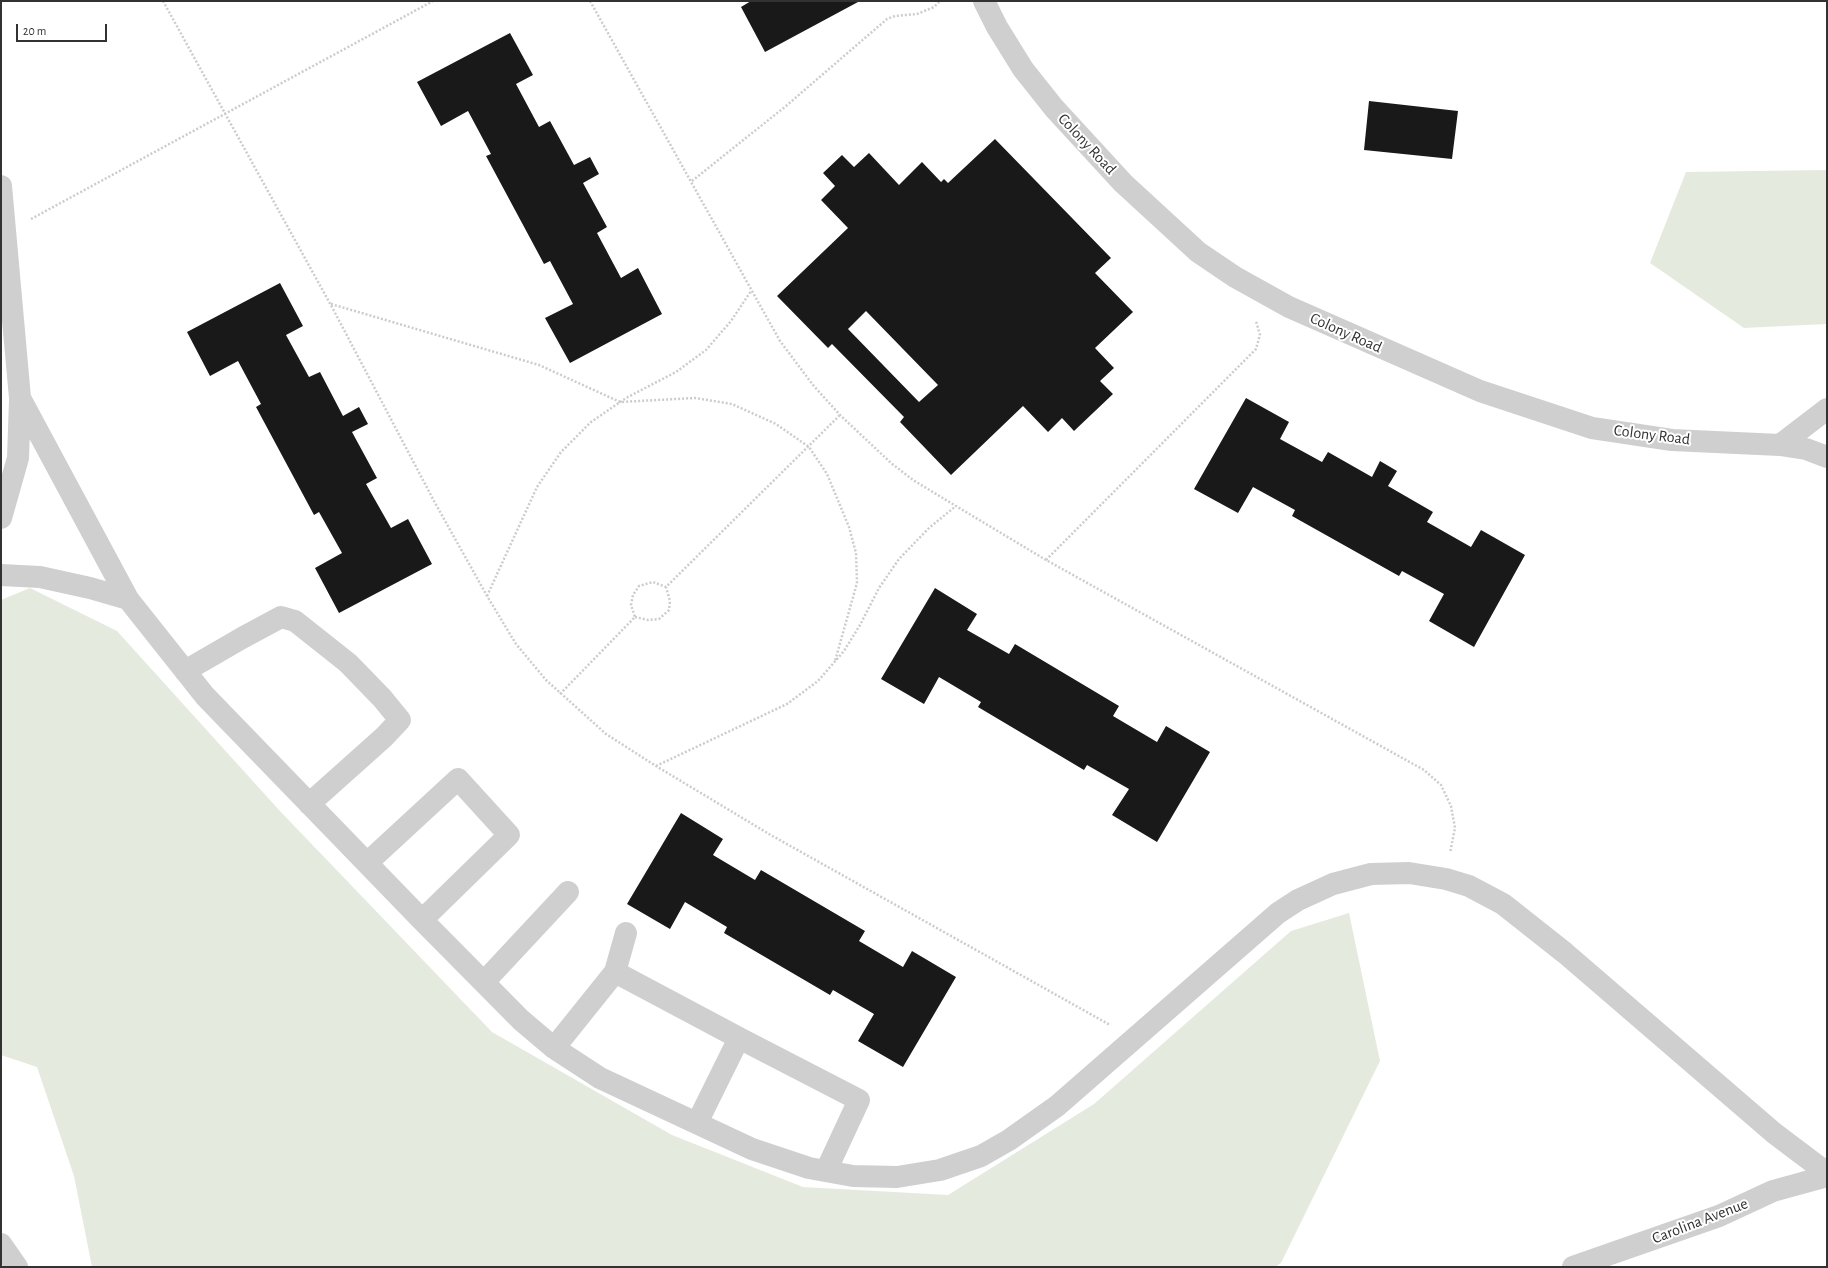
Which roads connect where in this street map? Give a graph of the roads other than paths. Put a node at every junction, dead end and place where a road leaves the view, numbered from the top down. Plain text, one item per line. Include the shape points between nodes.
1 (984, 1) edge
2 (1, 186) edge
3 (7, 341) edge
4 (20, 398) junction
5 (1827, 409) edge
6 (1780, 445) junction
7 (1827, 456) edge
8 (1, 518) edge
9 (1, 575) edge
10 (128, 599) junction
11 (185, 671) junction
12 (309, 804) junction
13 (367, 863) junction
14 (568, 892) dead end
15 (422, 920) junction
16 (626, 933) dead end
17 (615, 972) junction
18 (484, 982) junction
19 (739, 1038) junction
20 (554, 1048) junction
21 (696, 1123) junction
22 (826, 1171) junction
23 (1827, 1174) edge
24 (1, 1244) edge
25 (17, 1267) edge
26 (1573, 1267) edge

1 - 6 street, Colony Road via 1023,69 1054,108 1123,183 1198,252 1235,277 1290,308 1480,391 1592,428 1672,440
2 - 3 street via 5,234
3 - 4 street
4 - 8 street via 18,458
4 - 10 street
5 - 6 street
6 - 7 street, Colony Road via 1806,449
9 - 10 street via 40,578
10 - 11 street
11 - 12 street via 205,696
11 - 12 street via 281,618 295,621 348,664 382,698 400,720
12 - 13 street
13 - 15 street
13 - 15 street via 458,779 509,834
14 - 18 street
15 - 18 street
16 - 17 street
17 - 19 street
17 - 20 street
18 - 20 street via 521,1020
19 - 21 street
19 - 22 street via 859,1100
20 - 21 street via 600,1078
21 - 22 street via 752,1149
22 - 23 street via 853,1176 897,1177 940,1170 981,1156 1009,1140 1057,1106 1278,913 1298,900 1333,884 1371,874 1409,873 1469,886 1503,904 1565,952 1774,1133
23 - 26 street, Carolina Avenue via 1773,1191 1718,1216
24 - 25 street

